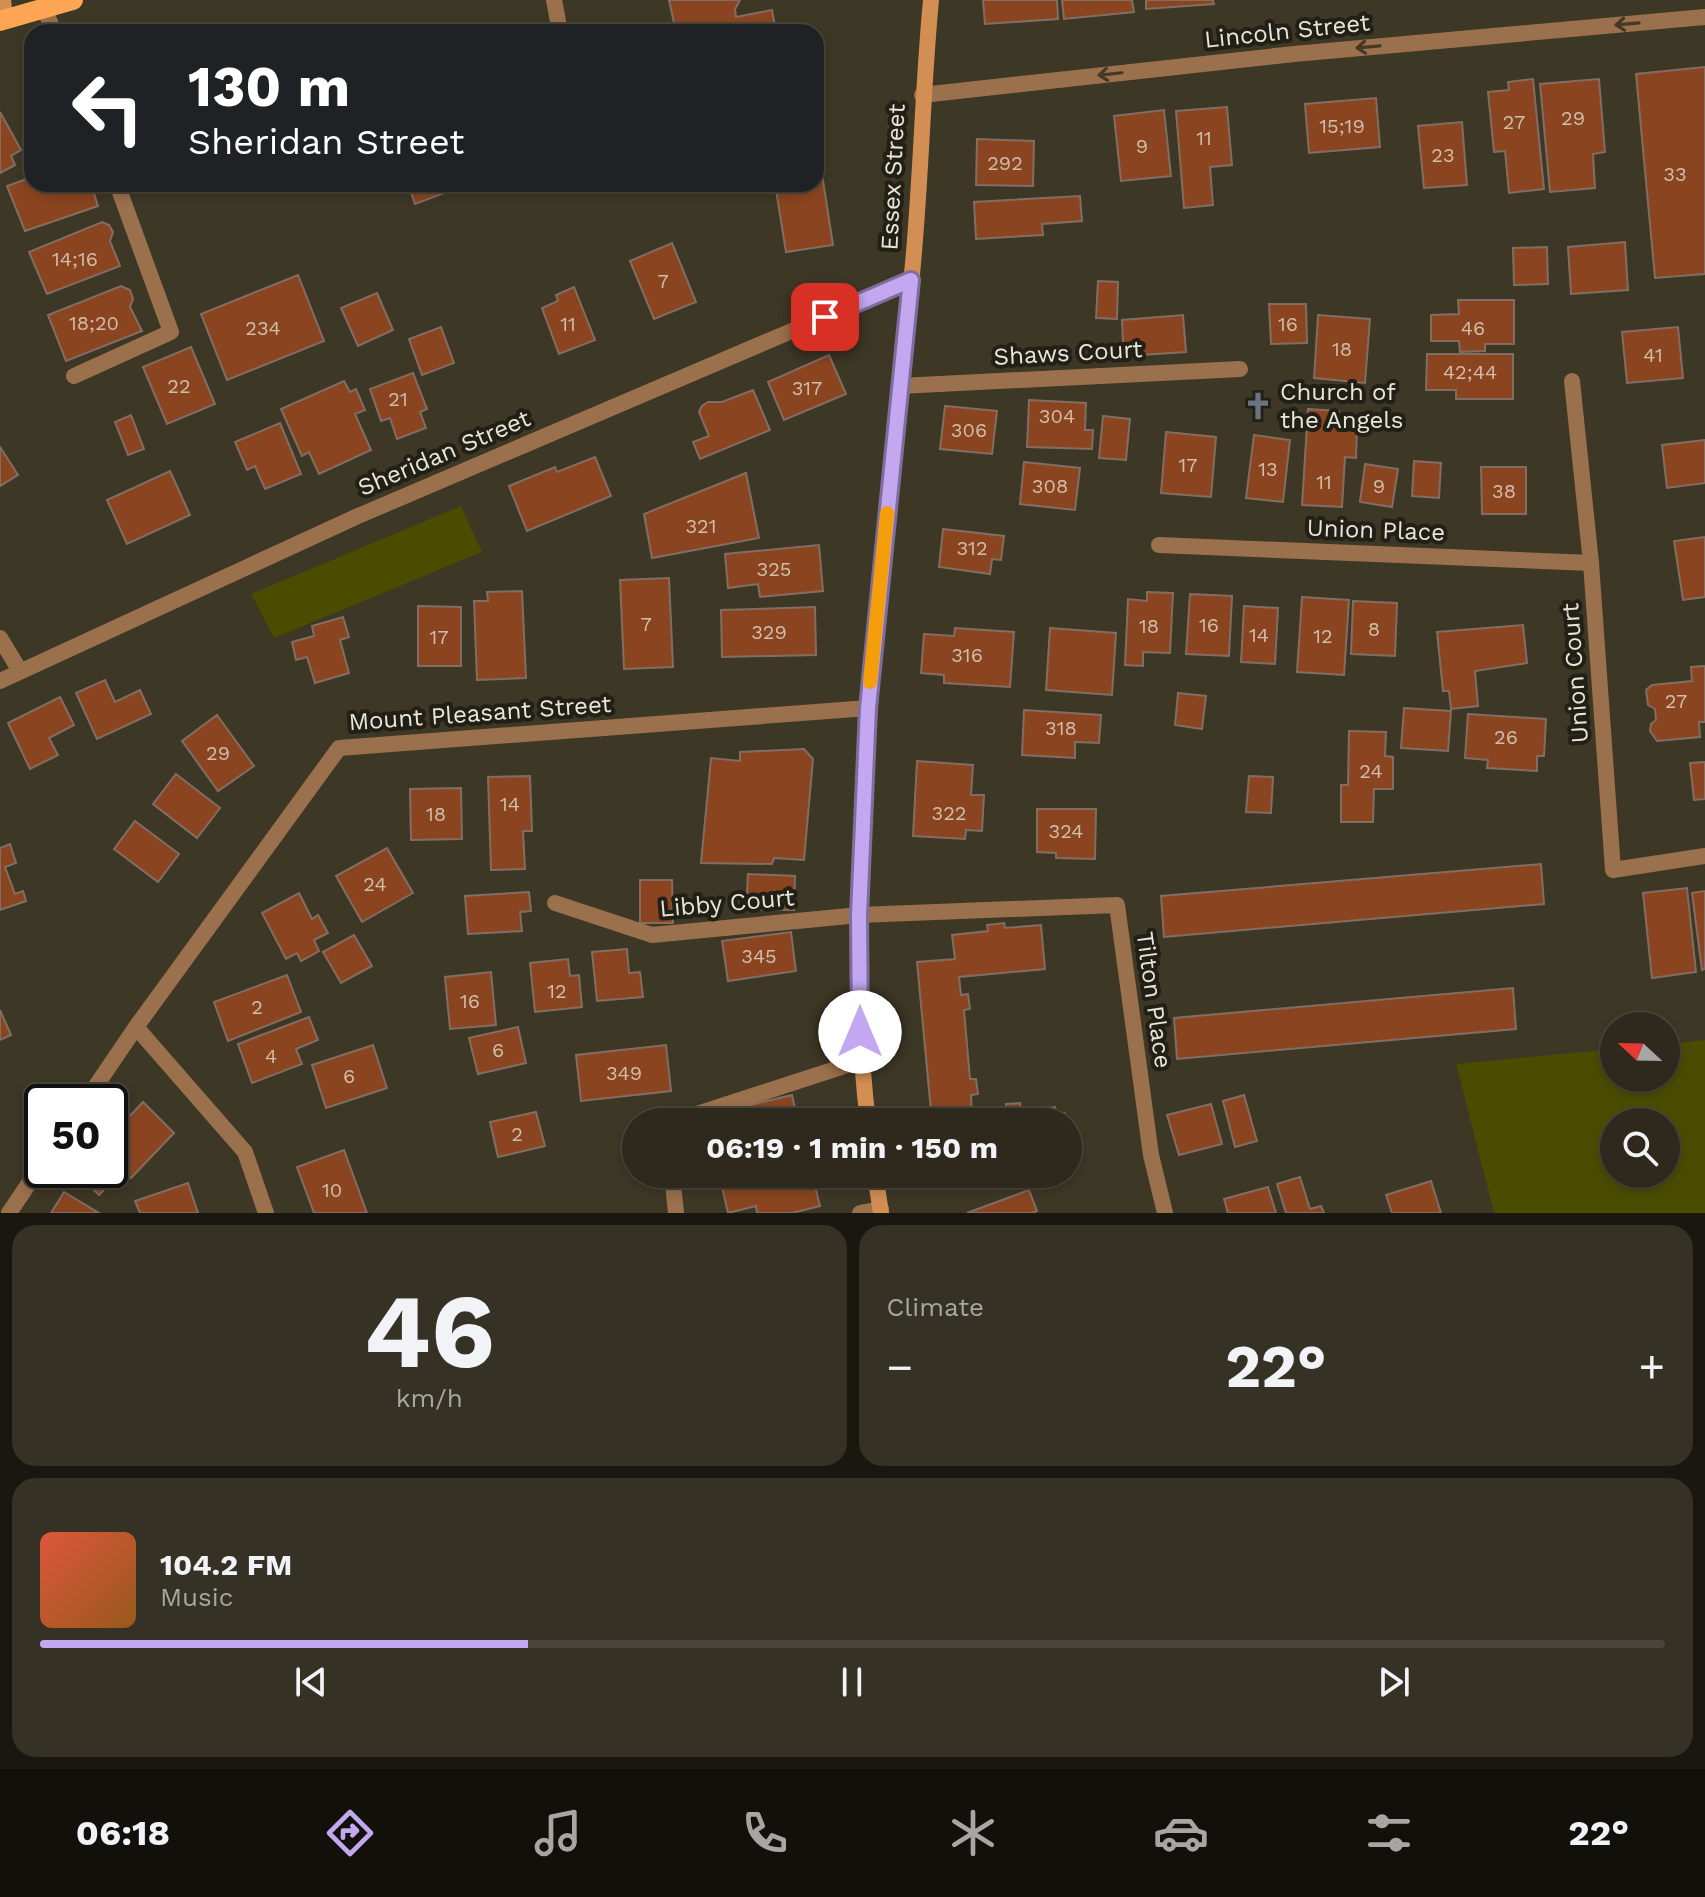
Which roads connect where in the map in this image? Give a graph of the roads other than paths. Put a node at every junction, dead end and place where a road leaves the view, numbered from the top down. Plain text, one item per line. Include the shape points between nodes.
1 (73, 0) edge
2 (554, 0) edge
3 (931, 0) edge
4 (44, 8) junction
5 (3, 13) edge
6 (1705, 17) edge
7 (51, 24) edge
8 (558, 24) edge
9 (922, 95) junction
10 (120, 192) edge
11 (911, 280) junction
12 (1240, 369) dead end
13 (74, 376) dead end
14 (1572, 381) dead end
15 (900, 386) junction
16 (1159, 545) dead end
17 (1591, 563) junction
18 (0, 638) edge
19 (20, 671) junction
20 (0, 681) edge
21 (868, 708) junction
22 (1705, 856) edge
23 (555, 903) dead end
24 (859, 915) junction
25 (136, 1027) junction
26 (860, 1061) junction
27 (97, 1084) edge
28 (715, 1108) edge
29 (866, 1108) edge
30 (26, 1188) edge
31 (673, 1188) edge
32 (877, 1188) edge
33 (881, 1211) edge
34 (9, 1213) edge
35 (266, 1213) edge
36 (676, 1213) edge
37 (860, 1213) edge
38 (1165, 1213) edge

1 - 4 main road
2 - 8 street
3 - 9 main road, Essex Street
4 - 5 main road
4 - 7 street
6 -> 9 street, Lincoln Street
9 - 11 main road, Essex Street
10 - 13 street via 171,332
11 - 15 main road, Essex Street
11 - 19 street, Sheridan Street via 358,516
12 - 15 street, Shaws Court
14 - 17 street, Union Court
15 - 21 main road, Essex Street
16 - 17 street, Union Place
17 - 22 street, Union Court via 1613,870
18 - 19 street
19 - 20 street, Sheridan Street
21 - 24 main road, Essex Street
21 - 25 street, Mount Pleasant Street via 339,748
23 - 24 street, Libby Court via 652,935
24 - 26 main road, Essex Street
24 - 38 street, Tilton Place via 1117,905 1151,1155
25 - 27 street, Mount Pleasant Street
25 - 35 street via 245,1152
26 - 28 street
26 - 29 main road, Essex Street
30 - 34 street
31 - 36 street
32 - 33 main road
33 - 37 street

